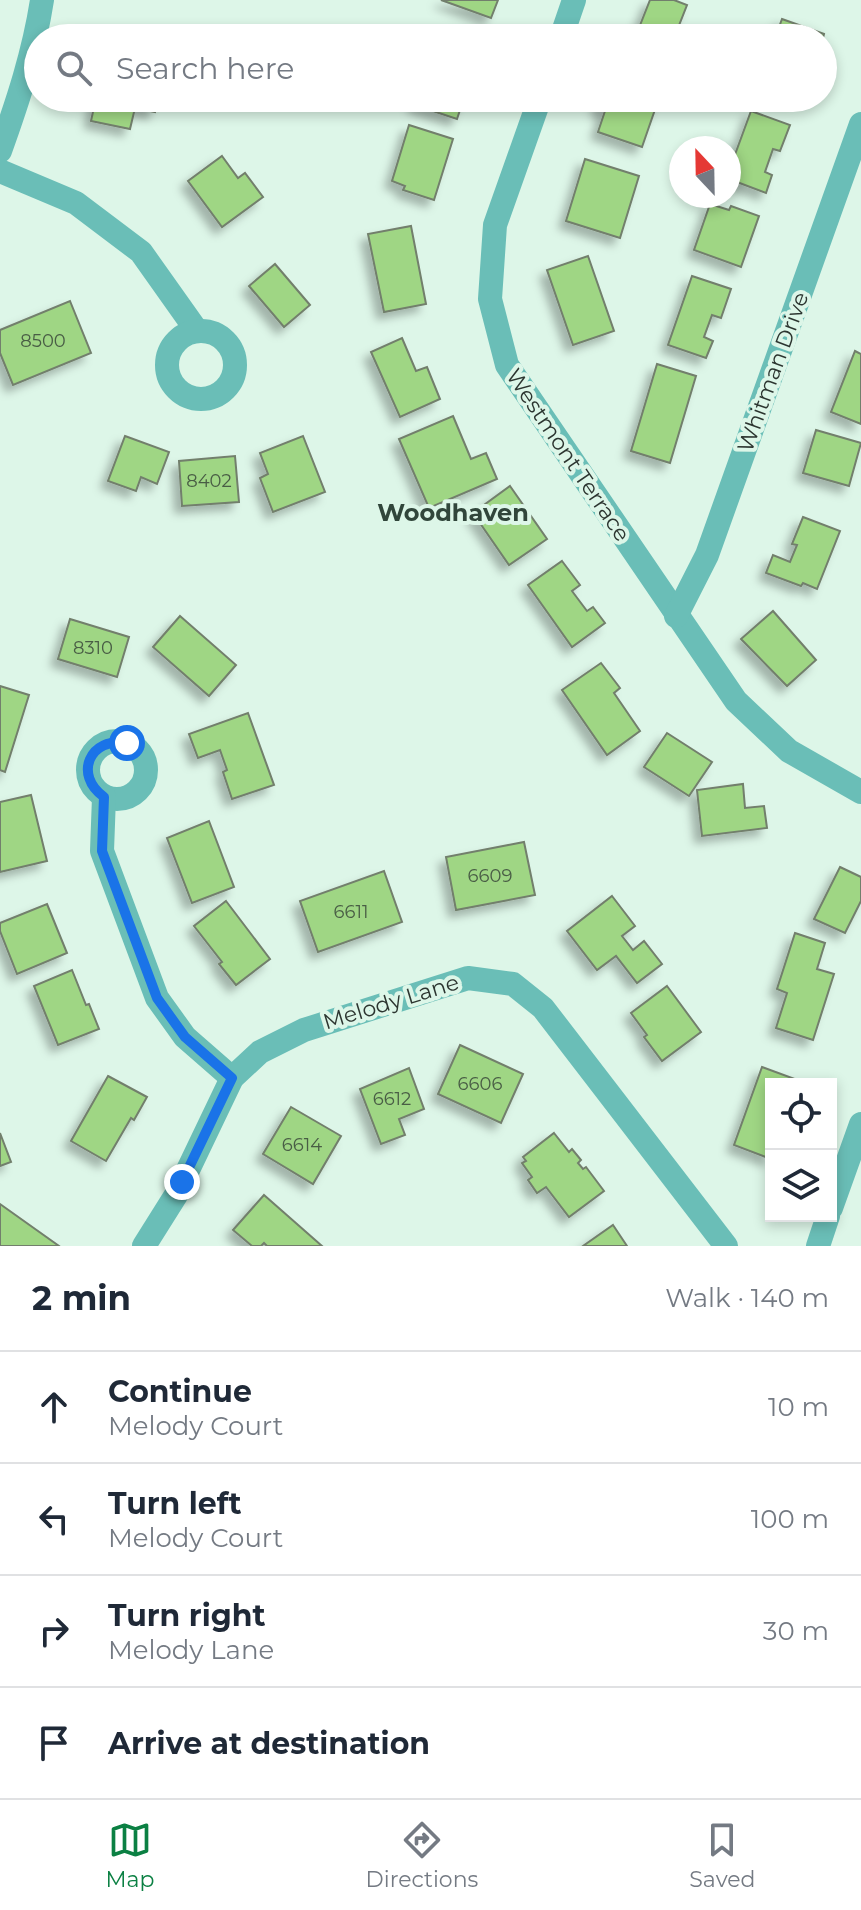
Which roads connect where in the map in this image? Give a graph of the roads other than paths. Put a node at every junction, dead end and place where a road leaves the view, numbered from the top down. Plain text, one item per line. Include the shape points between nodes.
1 (42, 0) edge
2 (574, 0) edge
3 (38, 24) edge
4 (566, 24) edge
5 (24, 81) edge
6 (535, 112) edge
7 (861, 124) edge
8 (0, 151) edge
9 (0, 171) edge
10 (197, 331) dead end
11 (676, 616) junction
12 (861, 792) edge
13 (104, 797) dead end
14 (232, 1078) junction
15 (861, 1124) edge
16 (837, 1191) edge
17 (826, 1222) edge
18 (144, 1246) edge
19 (726, 1246) edge
20 (818, 1246) edge

1 - 3 street
2 - 4 street
5 - 8 street
6 - 11 street, Westmont Terrace via 495,225 490,299 507,365
7 - 11 street, Whitman Drive via 707,555
9 - 10 street via 76,203 141,252
11 - 12 street, Westmont Terrace via 736,701 789,751
13 - 14 street via 102,851 157,998 185,1037
14 - 18 street, Melody Lane via 176,1195
14 - 19 street, Melody Lane via 260,1052 304,1030 468,978 513,984 543,1008
15 - 16 street
17 - 20 street

